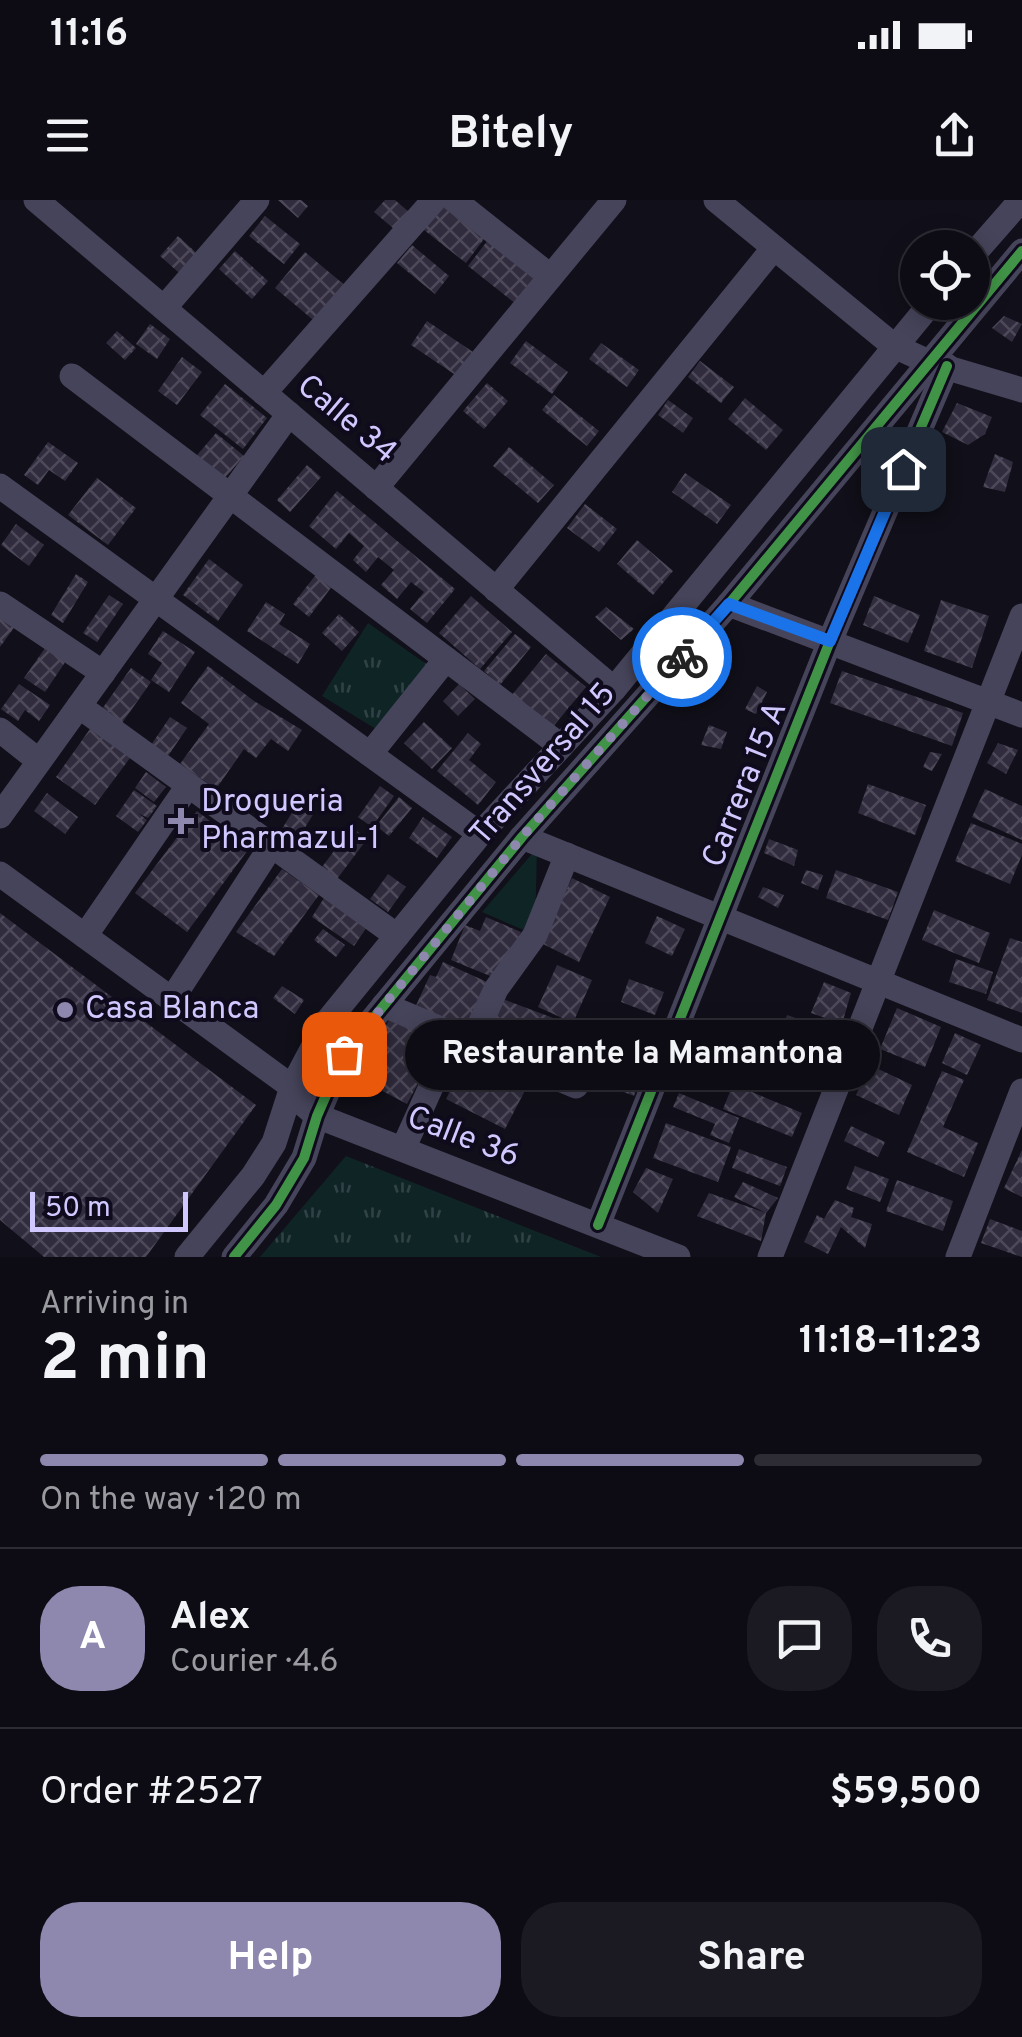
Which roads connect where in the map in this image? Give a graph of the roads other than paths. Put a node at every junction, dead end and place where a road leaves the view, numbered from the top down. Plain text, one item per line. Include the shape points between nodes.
1 (36, 200) edge
2 (257, 200) edge
3 (434, 200) edge
4 (454, 200) edge
5 (614, 200) edge
6 (716, 200) edge
7 (1021, 200) edge
8 (990, 235) edge
9 (773, 249) junction
10 (1022, 250) edge
11 (550, 276) junction
12 (164, 308) junction
13 (916, 320) edge
14 (894, 346) junction
15 (939, 365) junction
16 (72, 376) dead end
17 (1022, 390) edge
18 (264, 393) junction
19 (289, 414) junction
20 (0, 486) edge
21 (376, 488) junction
22 (230, 496) junction
23 (496, 590) junction
24 (156, 599) junction
25 (0, 604) edge
26 (729, 604) junction
27 (1022, 616) edge
28 (830, 641) junction
29 (446, 658) junction
30 (103, 673) junction
31 (614, 690) junction
32 (986, 701) junction
33 (79, 706) junction
34 (1022, 715) edge
35 (0, 730) edge
36 (561, 746) junction
37 (370, 754) junction
38 (40, 761) junction
39 (188, 786) junction
40 (0, 816) edge
41 (480, 834) junction
42 (522, 837) junction
43 (272, 845) junction
44 (567, 855) junction
45 (0, 874) edge
46 (720, 918) junction
47 (85, 936) junction
48 (397, 936) junction
49 (878, 982) junction
50 (172, 999) junction
51 (384, 1005) junction
52 (468, 1040) junction
53 (1022, 1040) edge
54 (576, 1086) dead end
55 (292, 1087) junction
56 (1022, 1091) edge
57 (317, 1116) junction
58 (402, 1149) junction
59 (598, 1226) junction
60 (188, 1257) edge
61 (234, 1257) edge
62 (678, 1257) edge
63 (770, 1257) edge
64 (958, 1257) edge

1 - 12 street, Calle 34
2 - 12 street
3 - 18 street
4 - 11 street
5 - 11 street
6 - 9 street
7 - 8 street
9 - 14 street
9 - 23 street
10 - 15 street, Transversal 15
11 - 21 street
12 - 18 street, Calle 34
13 - 14 street, Transversal 15
14 - 15 street
14 - 31 street, Transversal 15
15 - 17 street
15 - 26 street, Transversal 15
15 - 28 street, Carrera 15 A
16 - 22 street
18 - 19 street, Calle 34
19 - 21 street, Calle 34
19 - 22 street
20 - 24 street
21 - 23 street, Calle 34
22 - 24 street
22 - 29 street
23 - 31 street, Calle 34
24 - 30 street
24 - 37 street
25 - 30 street
26 - 28 street
26 - 42 street, Transversal 15
27 - 32 street
28 - 32 street
28 - 46 street, Carrera 15 A
29 - 36 street
29 - 37 street
30 - 33 street
31 - 36 street, Transversal 15
32 - 34 street
32 - 49 street
33 - 38 street
33 - 39 street
35 - 38 street
36 - 41 street, Transversal 15
37 - 41 street
38 - 40 street
39 - 43 street
39 - 47 street
41 - 48 street, Transversal 15
42 - 44 street
42 - 51 street, Transversal 15
43 - 48 street
43 - 50 street
44 - 46 street
44 - 52 street via 535,935
45 - 47 street, Calle 36
46 - 49 street
46 - 59 street, Carrera 15 A
47 - 50 street, Calle 36
48 - 55 street, Transversal 15 via 326,1024
49 - 53 street
49 - 63 street
50 - 55 street, Calle 36
51 - 52 street
51 - 57 street, Transversal 15 via 344,1054
52 - 54 street
52 - 58 street via 448,1049
55 - 57 street, Calle 36
55 - 60 street, Transversal 15 via 274,1143
56 - 64 street
57 - 58 street, Calle 36
57 - 61 street, Transversal 15 via 304,1158
58 - 59 street, Calle 36
59 - 62 street, Calle 36

